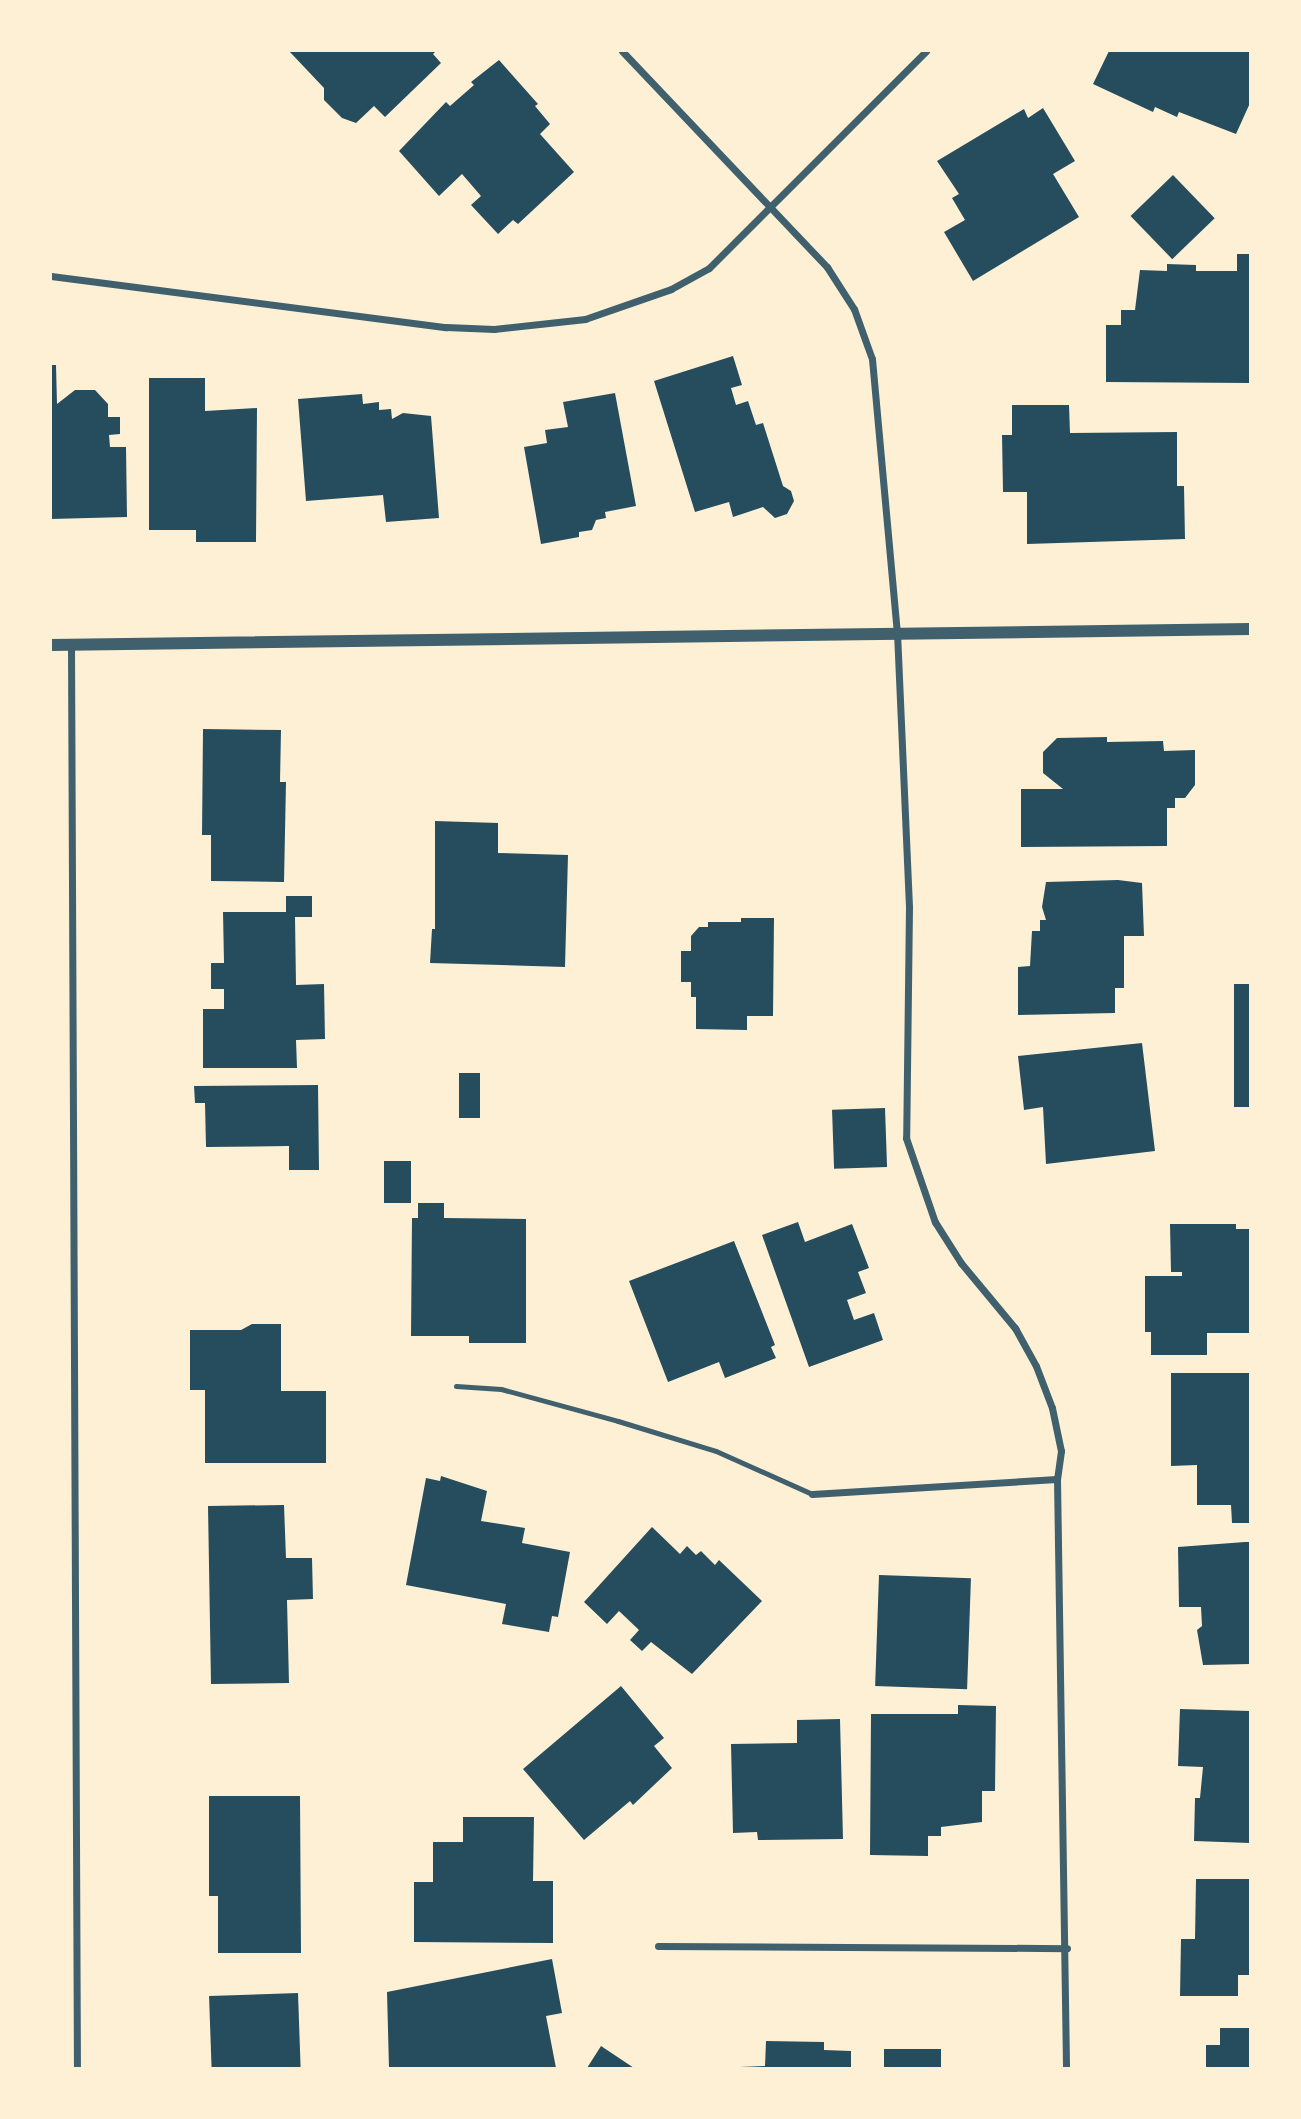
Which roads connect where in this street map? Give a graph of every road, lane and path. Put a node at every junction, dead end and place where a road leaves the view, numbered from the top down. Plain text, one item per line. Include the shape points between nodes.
1 (622, 51) edge
2 (926, 51) edge
3 (772, 210) junction
4 (51, 276) edge
5 (1250, 629) edge
6 (897, 632) junction
7 (71, 644) junction
8 (51, 645) edge
9 (456, 1386) dead end
10 (1057, 1479) junction
11 (812, 1494) joint
12 (658, 1946) dead end
13 (1067, 1948) junction
14 (77, 2068) edge
15 (1066, 2068) edge

1 - 3 street
2 - 3 street
3 - 4 street via 709,268 671,289 585,319 541,326 446,327
3 - 6 street via 827,267 854,309 872,359
5 - 6 street
6 - 7 street
6 - 10 street via 909,907 906,1138 935,1222 961,1263 1015,1328 1036,1366 1061,1451
7 - 8 street
7 - 14 street
9 - 11 lane via 500,1389 631,1424 716,1451
10 - 11 street
10 - 13 street
12 - 13 street
13 - 15 street

